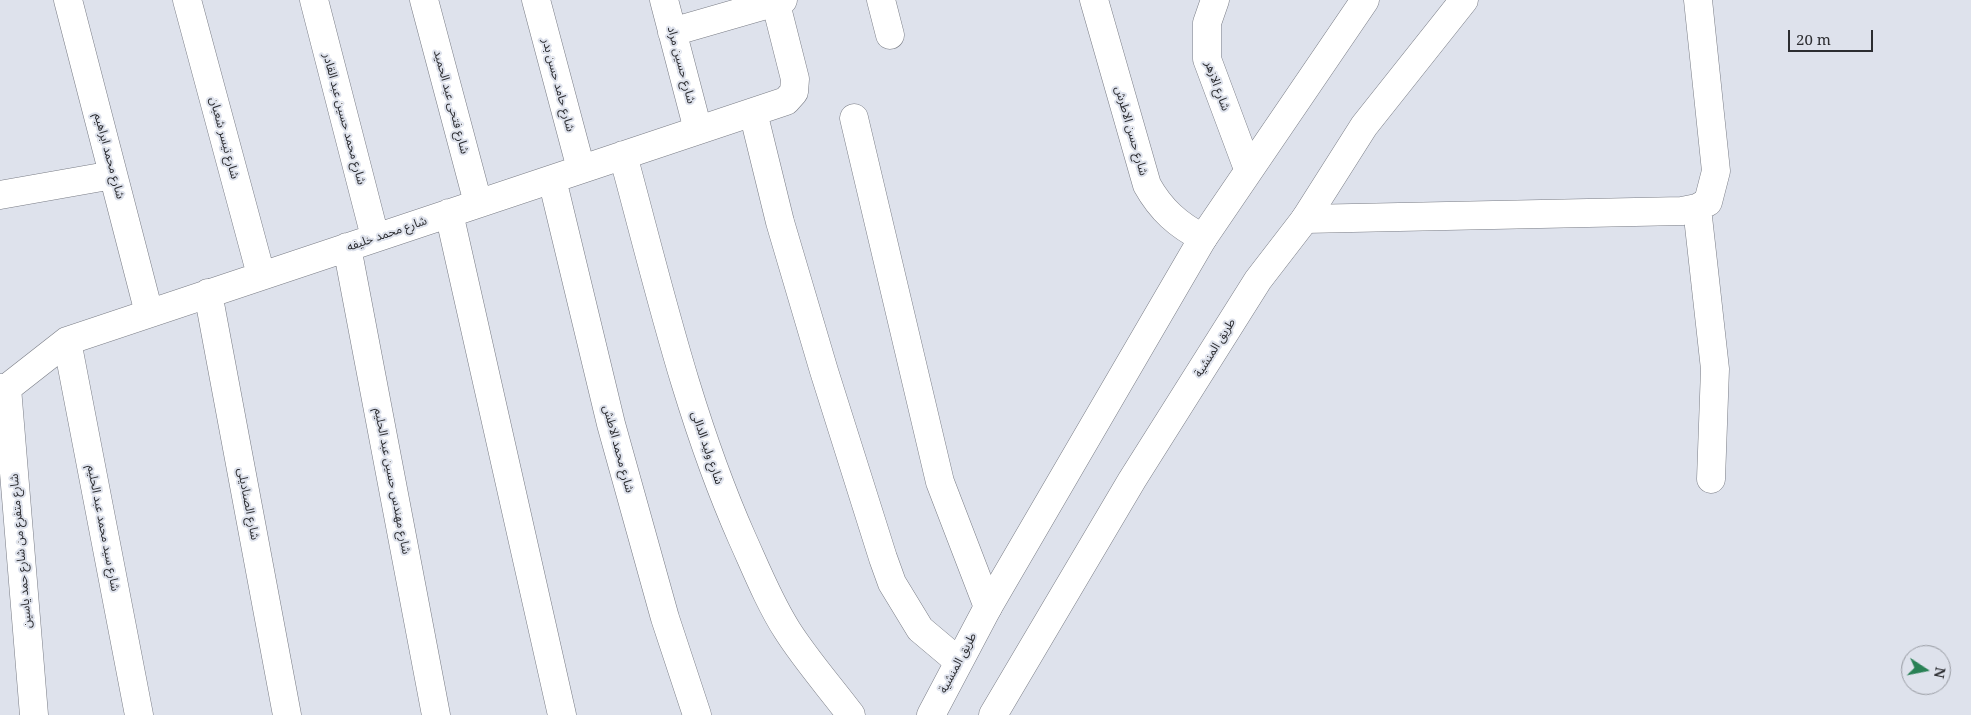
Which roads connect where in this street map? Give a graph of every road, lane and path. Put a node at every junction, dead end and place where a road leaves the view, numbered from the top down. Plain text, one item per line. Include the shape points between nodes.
1 (68, 0) edge
2 (187, 0) edge
3 (314, 0) edge
4 (424, 0) edge
5 (536, 0) edge
6 (664, 0) edge
7 (881, 0) edge
8 (1094, 0) edge
9 (1215, 0) edge
10 (1464, 0) edge
11 (1698, 0) edge
12 (778, 1) edge
13 (1363, 1) edge
14 (672, 32) junction
15 (890, 36) dead end
16 (753, 112) junction
17 (854, 118) dead end
18 (698, 130) junction
19 (623, 155) junction
20 (581, 169) junction
21 (1248, 170) junction
22 (114, 175) junction
23 (552, 179) junction
24 (0, 194) edge
25 (478, 203) junction
26 (1697, 208) junction
27 (449, 213) junction
28 (1305, 219) junction
29 (375, 237) junction
30 (1204, 238) junction
31 (347, 247) junction
32 (261, 275) junction
33 (208, 293) junction
34 (150, 313) junction
35 (67, 341) junction
36 (3, 388) edge
37 (1711, 479) dead end
38 (988, 607) junction
39 (958, 661) junction
40 (34, 715) edge
41 (139, 715) edge
42 (287, 715) edge
43 (436, 715) edge
44 (562, 715) edge
45 (697, 715) edge
46 (851, 715) edge
47 (931, 715) edge
48 (993, 715) edge

1 - 22 street, شارع محمد ابراهيم
2 - 32 street, شارع تيسر شعبان
3 - 29 street, شارع محمد حسين عبد القادر
4 - 25 street, شارع فتحى عبد الحميد
5 - 20 street, شارع حامد حسن بدر
6 - 14 street, شارع حسين مراد
7 - 15 street
8 - 30 street, شارع حسن الاطرش via 1146,185 1170,217
9 - 21 street, شارع الازهر via 1207,23 1207,59
10 - 28 street, طريق المنشية via 1364,126
11 - 26 street via 1716,171 1708,202
12 - 14 street
12 - 16 street, شارع محمد خليفه via 795,79 794,92 786,101
13 - 21 street, طريق المنشية
14 - 18 street, شارع حسين مراد
16 - 18 street, شارع محمد خليفه
16 - 39 street via 783,231 892,583 920,629
17 - 38 street via 940,482
18 - 19 street, شارع محمد خليفه
19 - 20 street, شارع محمد خليفه
19 - 46 street, شارع وليد الدالى via 681,370 726,504 787,630
20 - 23 street, شارع محمد خليفه
21 - 30 street, طريق المنشية
22 - 24 street
22 - 34 street, شارع محمد ابراهيم
23 - 25 street, شارع محمد خليفه
23 - 45 street, شارع محمد الاطش via 611,424 665,618
25 - 27 street, شارع محمد خليفه
26 - 28 street via 1682,211
26 - 37 street via 1715,369
27 - 29 street, شارع محمد خليفه
27 - 44 street
28 - 48 street, طريق المنشية via 1258,280 1137,472
29 - 31 street, شارع محمد خليفه
30 - 38 street, طريق المنشية
31 - 32 street, شارع محمد خليفه
31 - 43 street, شارع مهندس حسين عبد الحليم
32 - 33 street, شارع محمد خليفه
33 - 34 street, شارع محمد خليفه
33 - 42 street, شارع الصناديلى
34 - 35 street, شارع محمد خليفه
35 - 36 street, شارع محمد خليفه
35 - 41 street, شارع سيد محمد عبد الحليم
36 - 40 street, شارع متفرع من شارع حمد ياسين
38 - 39 street, طريق المنشية
39 - 47 street, طريق المنشية

